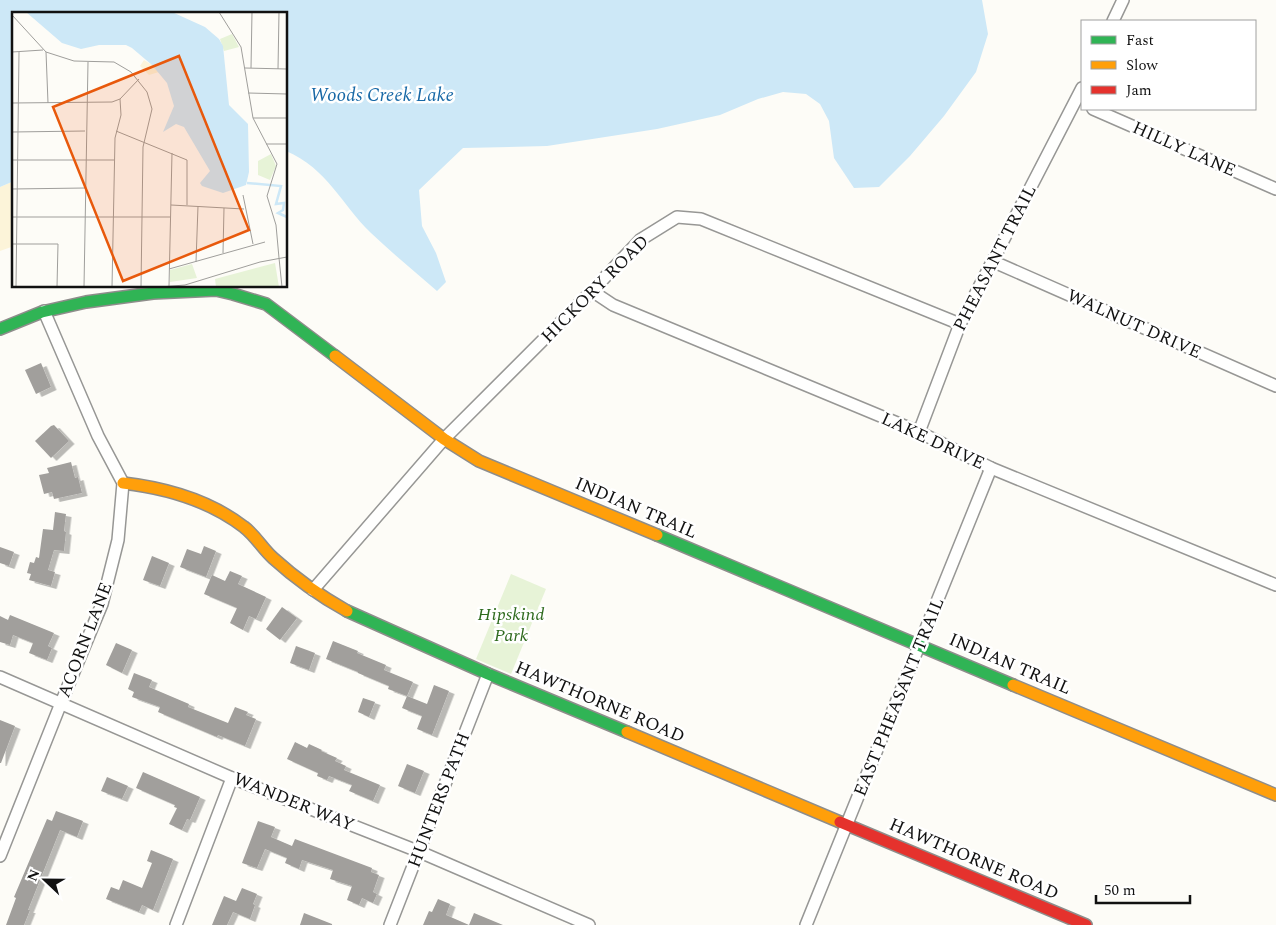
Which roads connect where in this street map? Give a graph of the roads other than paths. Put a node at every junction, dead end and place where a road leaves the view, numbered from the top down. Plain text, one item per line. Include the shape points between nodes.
1 (1123, 0) edge
2 (1113, 20) edge
3 (1079, 103) edge
4 (1095, 110) edge
5 (1276, 188) edge
6 (992, 261) junction
7 (592, 291) junction
8 (44, 311) junction
9 (960, 324) junction
10 (0, 329) edge
11 (1276, 386) edge
12 (919, 432) junction
13 (444, 439) junction
14 (991, 468) junction
15 (123, 483) junction
16 (1276, 585) edge
17 (313, 590) junction
18 (920, 645) junction
19 (488, 674) junction
20 (0, 677) edge
21 (61, 703) junction
22 (232, 778) junction
23 (1276, 795) edge
24 (848, 825) junction
25 (420, 852) junction
26 (0, 856) edge
27 (176, 925) edge
28 (390, 925) edge
29 (589, 925) edge
30 (806, 925) edge
31 (1086, 925) edge

1 - 2 street
3 - 6 street, PHEASANT TRAIL
4 - 5 street, HILLY LANE
6 - 9 street, PHEASANT TRAIL
6 - 11 street, WALNUT DRIVE
7 - 9 street, HICKORY ROAD via 640,240 677,217 701,219
7 - 12 street, LAKE DRIVE via 613,305
7 - 13 street, HICKORY ROAD
8 - 10 street, INDIAN TRAIL
8 - 13 street, INDIAN TRAIL via 142,294 220,291 244,296 266,304
8 - 15 street via 98,436
9 - 12 street, PHEASANT TRAIL
12 - 14 street, LAKE DRIVE
13 - 17 street, HICKORY ROAD
13 - 18 street, INDIAN TRAIL via 479,461
14 - 16 street, LAKE DRIVE
14 - 18 street, EAST PHEASANT TRAIL
15 - 17 street, HAWTHORNE ROAD via 145,485 185,497 222,513 245,528 270,555
15 - 21 street, ACORN LANE via 118,540 102,604
17 - 19 street, HAWTHORNE ROAD via 352,614
18 - 23 street, INDIAN TRAIL
18 - 24 street, EAST PHEASANT TRAIL
19 - 24 street, HAWTHORNE ROAD
19 - 25 street, HUNTERS PATH
20 - 21 street, WANDER WAY
21 - 22 street, WANDER WAY
21 - 26 street, ACORN LANE
22 - 25 street, WANDER WAY
22 - 27 street
24 - 30 street, EAST PHEASANT TRAIL
24 - 31 street, HAWTHORNE ROAD
25 - 28 street, HUNTERS PATH
25 - 29 street, WANDER WAY

